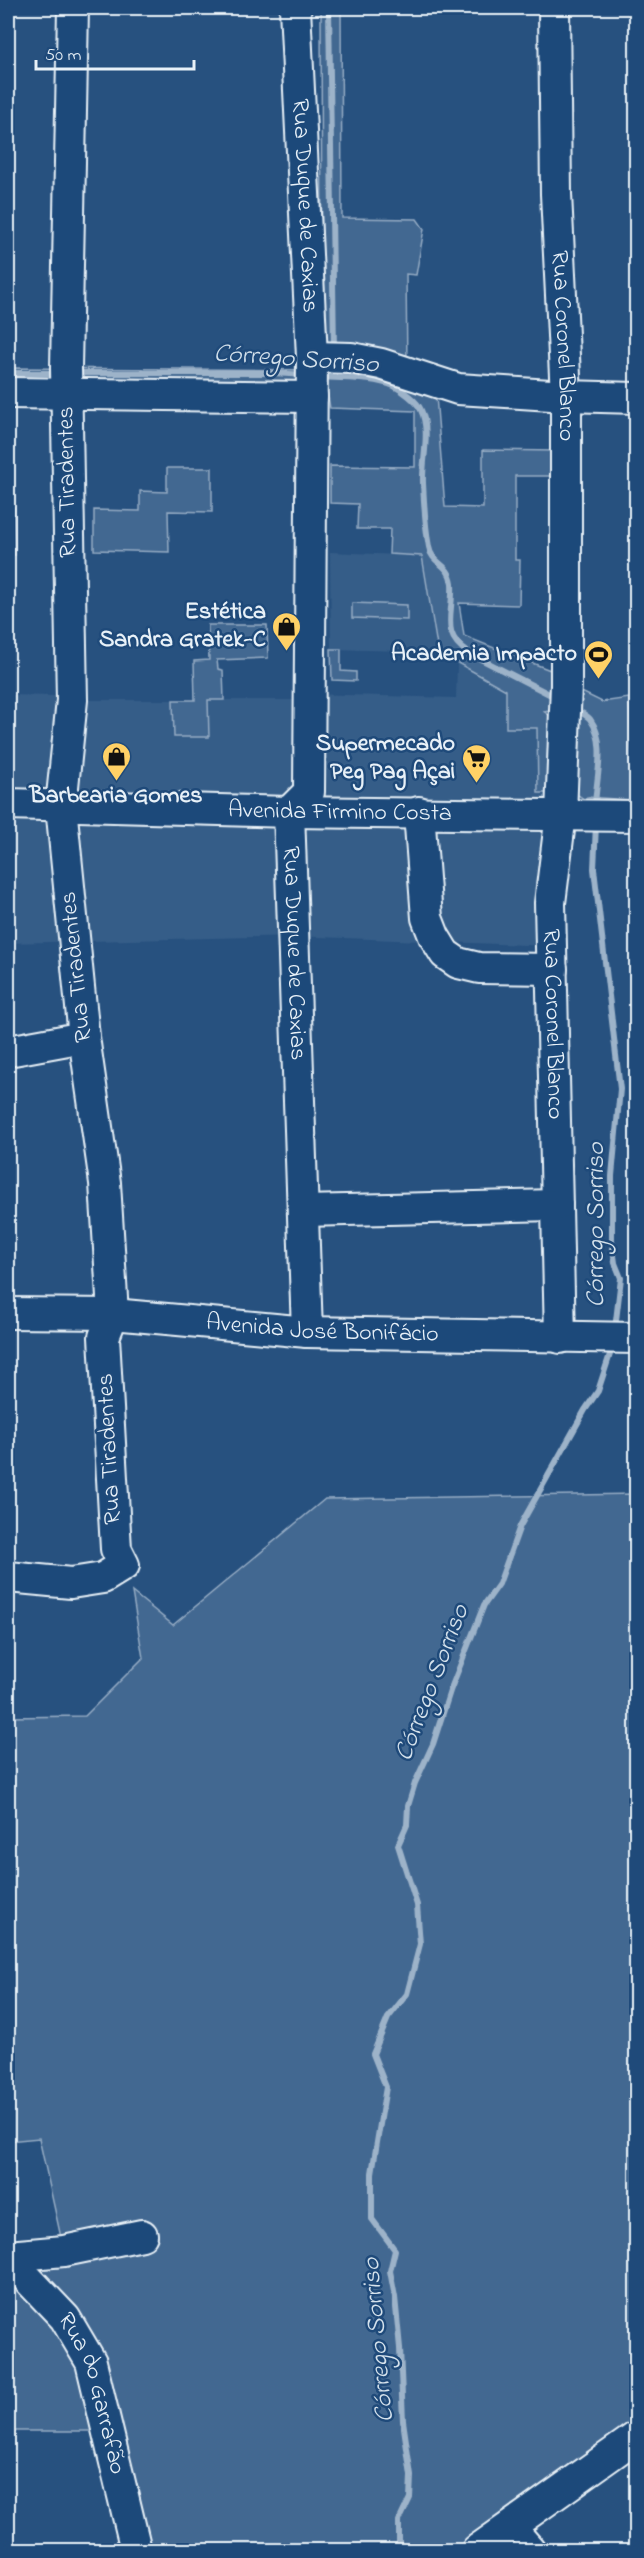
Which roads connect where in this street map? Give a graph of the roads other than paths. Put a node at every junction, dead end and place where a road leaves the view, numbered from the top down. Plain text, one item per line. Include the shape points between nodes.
1 (73, 8) edge
2 (295, 8) edge
3 (554, 8) edge
4 (312, 377) junction
5 (66, 382) junction
6 (8, 393) edge
7 (566, 396) junction
8 (636, 398) edge
9 (8, 804) edge
10 (61, 806) junction
11 (289, 812) junction
12 (419, 812) junction
13 (567, 814) junction
14 (629, 816) edge
15 (552, 969) junction
16 (84, 1037) junction
17 (8, 1051) edge
18 (556, 1205) junction
19 (303, 1210) junction
20 (8, 1313) edge
21 (113, 1314) junction
22 (307, 1332) junction
23 (634, 1338) edge
24 (569, 1339) junction
25 (8, 1577) edge
26 (142, 2235) dead end
27 (8, 2257) edge
28 (636, 2437) edge
29 (510, 2527) junction
30 (136, 2550) edge
31 (477, 2550) edge
32 (530, 2550) edge

1 - 5 street, Rua Tiradentes
2 - 4 street, Rua Duque de Caxias
3 - 7 street, Rua Coronel Blanco via 556,194
4 - 5 street
4 - 7 street via 351,358 458,389
4 - 11 street, Rua Duque de Caxias via 309,792
5 - 6 street
5 - 10 street, Rua Tiradentes via 72,700
7 - 8 street
7 - 13 street, Rua Coronel Blanco
9 - 10 street, Avenida Firmino Costa
10 - 11 street, Avenida Firmino Costa
10 - 16 street, Rua Tiradentes
11 - 12 street, Avenida Firmino Costa
11 - 19 street, Rua Duque de Caxias
12 - 13 street, Avenida Firmino Costa
12 - 15 street via 427,918 445,954 458,963 479,968
13 - 14 street, Avenida Firmino Costa
13 - 15 street, Rua Coronel Blanco via 550,903
15 - 18 street, Rua Coronel Blanco
16 - 17 street
16 - 21 street, Rua Tiradentes via 105,1183
18 - 19 street
18 - 24 street, Rua Coronel Blanco
19 - 22 street, Rua Duque de Caxias
20 - 21 street, Avenida José Bonifácio
21 - 22 street, Avenida José Bonifácio
21 - 25 street, Rua Tiradentes via 104,1337 116,1550 124,1565 103,1578 71,1583
22 - 24 street, Avenida José Bonifácio
23 - 24 street, Avenida José Bonifácio
26 - 27 street via 64,2251
27 - 30 street, Rua do Garrafão via 65,2318 91,2362
28 - 29 street
29 - 31 street
29 - 32 street

